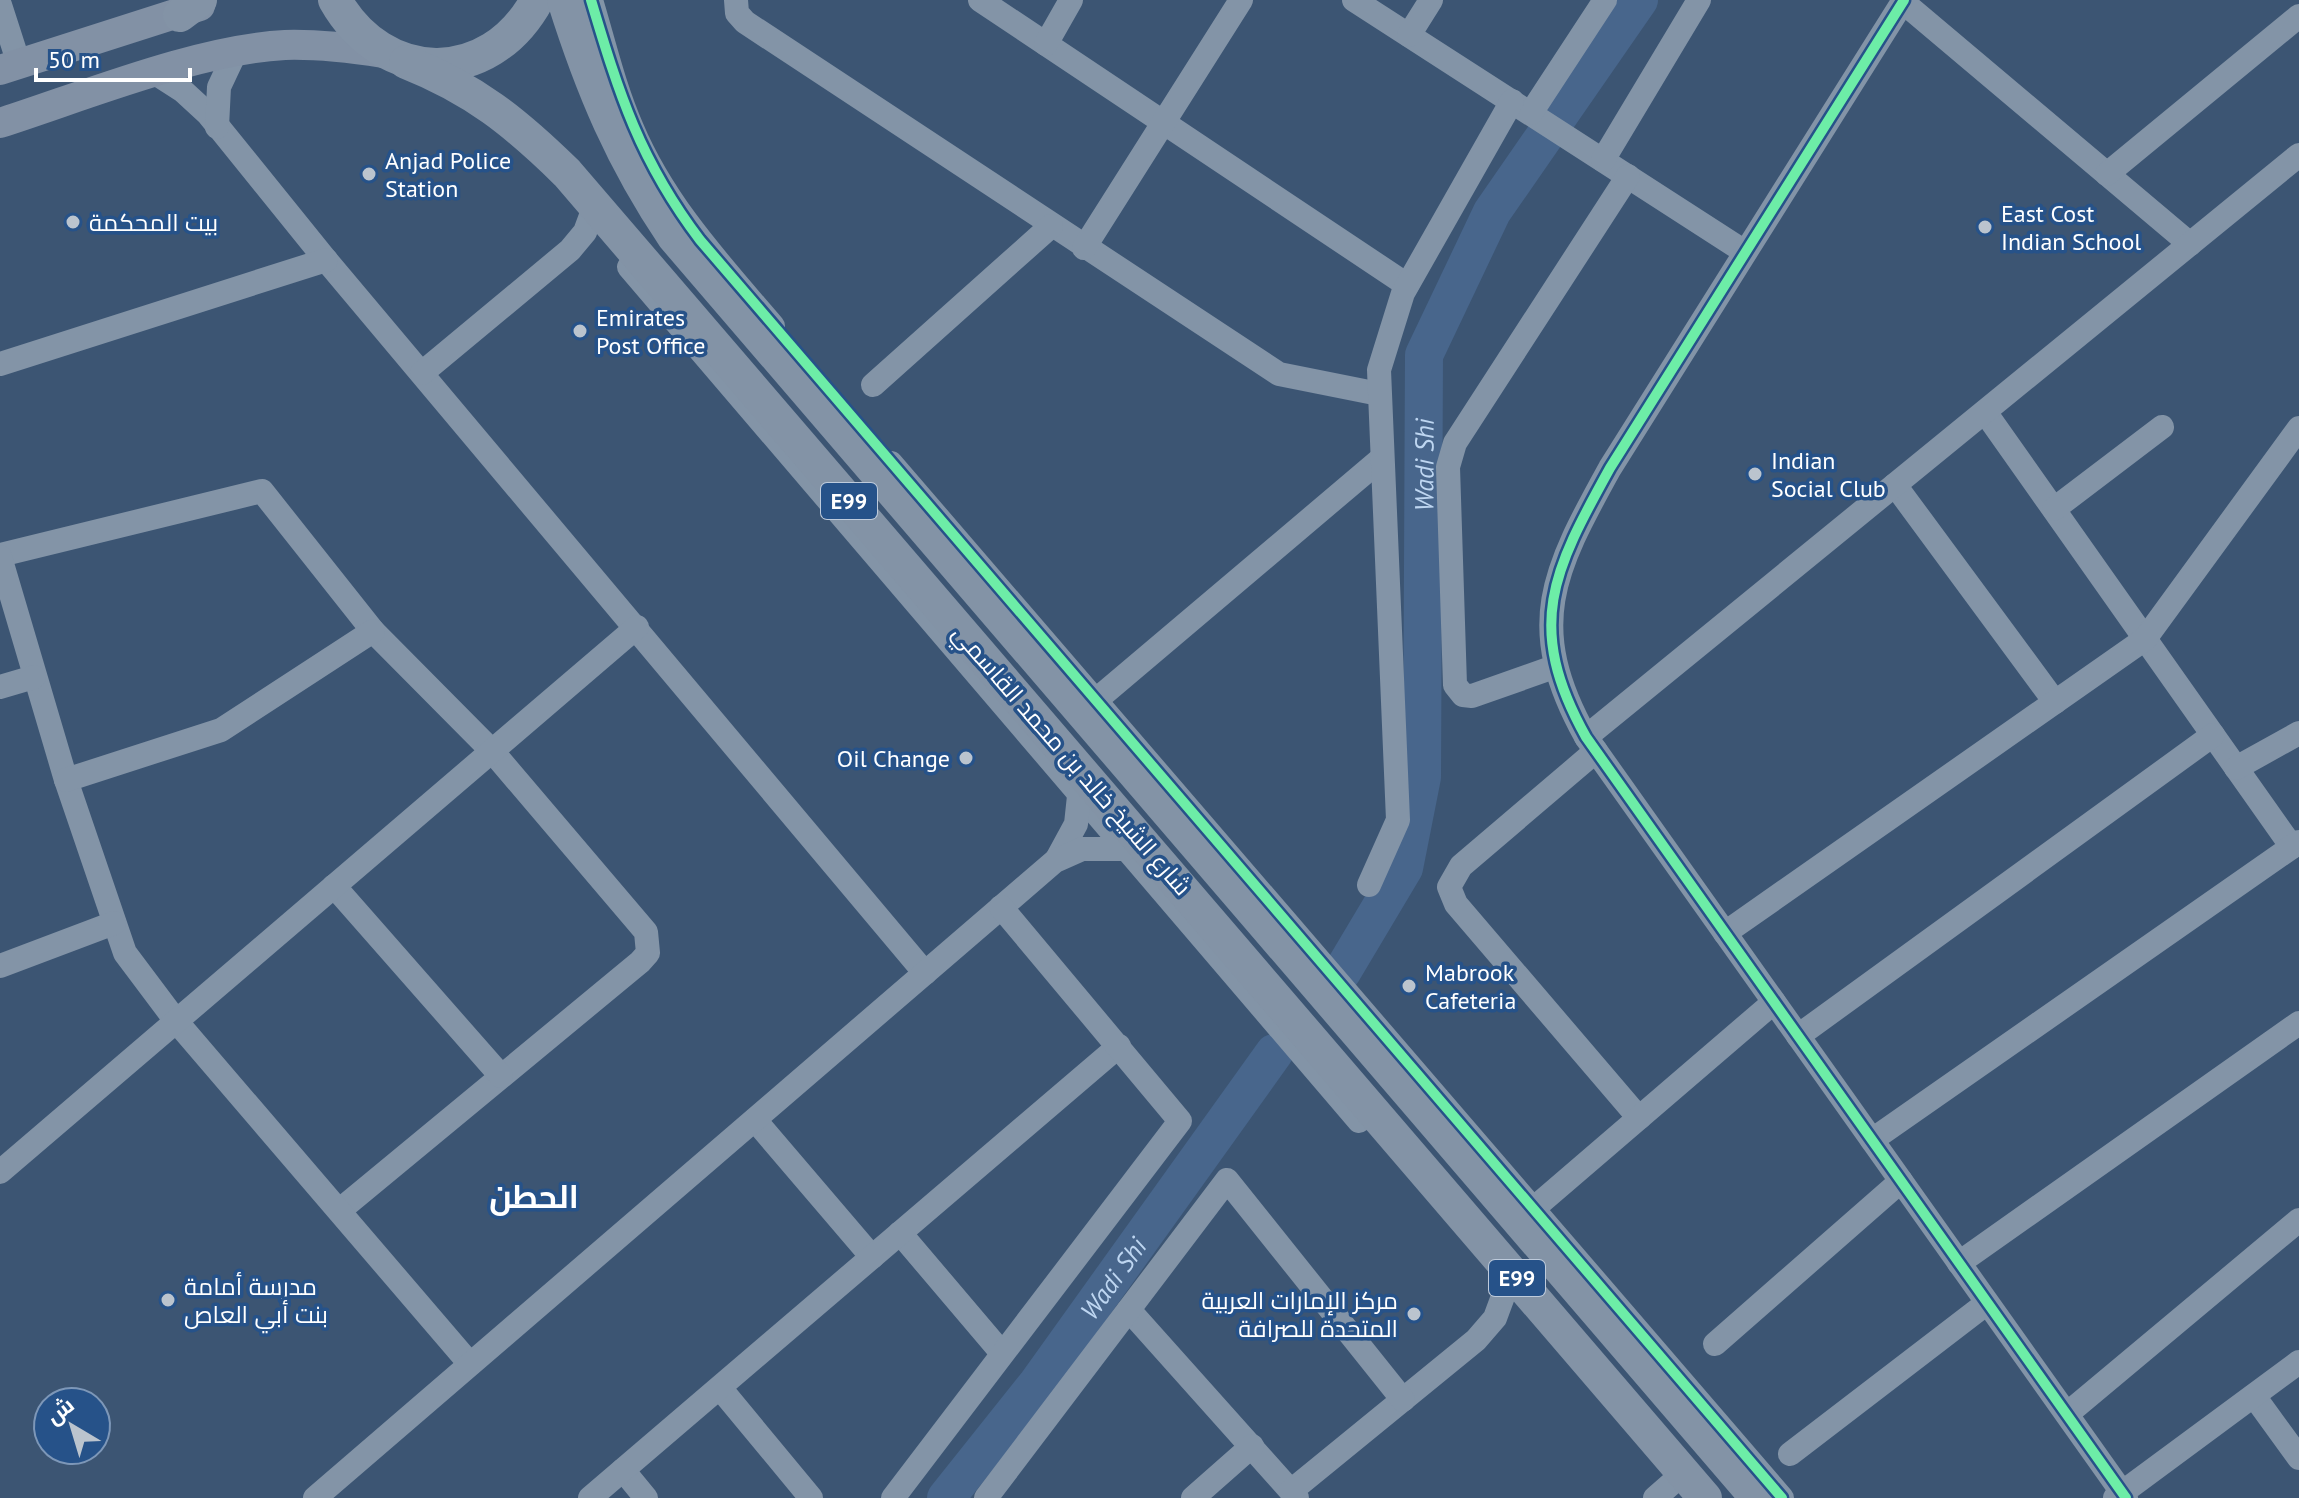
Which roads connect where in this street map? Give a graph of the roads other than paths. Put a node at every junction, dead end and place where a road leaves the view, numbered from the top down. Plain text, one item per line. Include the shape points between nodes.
1 (213, 0) edge
2 (335, 0) edge
3 (537, 0) edge
4 (564, 0) edge
5 (591, 0) edge
6 (736, 0) edge
7 (980, 0) edge
8 (1071, 0) edge
9 (1241, 0) edge
10 (1354, 0) edge
11 (1431, 0) edge
12 (1605, 0) edge
13 (1699, 0) edge
14 (1904, 1) edge
15 (0, 5) edge
16 (190, 8) edge
17 (2299, 16) edge
18 (1409, 35) junction
19 (1046, 44) junction
20 (236, 51) junction
21 (395, 57) junction
22 (10, 67) edge
23 (155, 73) junction
24 (1521, 107) junction
25 (1163, 122) junction
26 (0, 123) edge
27 (217, 127) junction
28 (624, 136) junction
29 (1594, 154) junction
30 (2299, 155) edge
31 (2107, 174) junction
32 (1628, 176) junction
33 (595, 205) junction
34 (1051, 226) junction
35 (2190, 244) junction
36 (1084, 248) junction
37 (1745, 252) junction
38 (326, 260) junction
39 (1407, 285) junction
40 (768, 334) junction
41 (0, 364) edge
42 (422, 373) junction
43 (873, 385) dead end
44 (1379, 394) junction
45 (1985, 412) junction
46 (2162, 427) dead end
47 (2299, 428) edge
48 (1381, 459) junction
49 (1895, 485) junction
50 (2054, 509) junction
51 (0, 556) edge
52 (902, 576) junction
53 (637, 627) junction
54 (373, 631) junction
55 (2145, 639) junction
56 (1554, 667) junction
57 (34, 677) junction
58 (0, 687) edge
59 (1095, 701) junction
60 (2055, 702) junction
61 (2299, 733) edge
62 (2213, 735) junction
63 (1591, 744) junction
64 (492, 751) junction
65 (2236, 768) junction
66 (66, 780) junction
67 (1079, 796) junction
68 (1165, 796) junction
69 (2296, 845) edge
70 (1125, 849) junction
71 (1055, 861) junction
72 (1369, 885) dead end
73 (334, 886) junction
74 (1001, 907) junction
75 (114, 923) junction
76 (1725, 933) junction
77 (1224, 950) junction
78 (0, 966) edge
79 (925, 973) junction
80 (1774, 1002) junction
81 (176, 1021) junction
82 (2299, 1023) edge
83 (1798, 1036) junction
84 (1119, 1046) junction
85 (501, 1076) junction
86 (1639, 1118) junction
87 (755, 1120) junction
88 (1872, 1140) junction
89 (0, 1172) edge
90 (1901, 1181) junction
91 (1533, 1209) junction
92 (340, 1210) junction
93 (2299, 1220) edge
94 (900, 1233) junction
95 (872, 1257) junction
96 (1959, 1263) junction
97 (1505, 1291) junction
98 (1987, 1303) junction
99 (1129, 1310) junction
100 (1715, 1344) dead end
101 (1001, 1352) junction
102 (2299, 1362) edge
103 (470, 1364) junction
104 (720, 1388) junction
105 (2254, 1396) junction
106 (1403, 1400) junction
107 (2067, 1414) junction
108 (1252, 1446) junction
109 (1790, 1454) dead end
110 (2299, 1458) edge
111 (623, 1470) junction
112 (1670, 1493) edge
113 (1294, 1494) edge
114 (2121, 1496) edge
115 (315, 1498) edge
116 (590, 1498) edge
117 (646, 1498) edge
118 (811, 1498) edge
119 (893, 1498) edge
120 (986, 1498) edge
121 (1193, 1498) edge
122 (1705, 1498) edge
123 (1757, 1498) edge
124 (1782, 1498) edge

1 - 16 main road
2 - 21 highway, شارع الشيخ خالد بن محمد القاسمي via 355,31
3 - 21 highway via 519,28 496,48 468,61 437,66
4 - 28 highway, شارع الشيخ خالد بن محمد القاسمي / E99 via 592,88
5 - 28 street
6 - 34 street via 745,22
7 - 19 street
8 - 19 street
9 - 25 street
10 - 18 street
11 - 18 street
12 - 24 street
13 - 29 street
14 - 31 street
14 - 37 street
15 - 22 street
16 - 22 main road
17 - 31 street
18 - 24 street
19 - 25 street
20 - 21 main road via 284,45 341,47
20 - 23 main road
20 - 27 street via 219,87
21 - 33 highway, شارع الشيخ خالد بن محمد القاسمي / E99 via 455,82 495,109
23 - 26 main road
23 - 27 street via 196,102
24 - 29 street
24 - 39 street
25 - 36 street
25 - 39 street
27 - 38 street
28 - 40 highway, شارع الشيخ خالد بن محمد القاسمي / E99 via 674,237
29 - 32 street
30 - 35 street
31 - 35 street
32 - 37 street
32 - 56 street via 1455,443 1448,467 1455,685 1463,695 1472,696
33 - 42 street via 585,232 570,250
33 - 52 highway, شارع الشيخ خالد بن محمد القاسمي / E99
34 - 36 street
34 - 43 street
35 - 45 street
36 - 44 street via 1279,374
37 - 56 street via 1578,525 1549,609
38 - 41 street
38 - 42 street
39 - 44 street via 1379,370
40 - 59 street
40 - 68 highway, شارع الشيخ خالد بن محمد القاسمي / E99
42 - 53 street
44 - 48 street
45 - 49 street
45 - 50 street
46 - 50 street
47 - 55 street
48 - 59 street
48 - 72 street via 1398,820
49 - 60 street
49 - 63 street
50 - 55 street
51 - 54 street via 262,491
51 - 57 street
52 - 67 street
52 - 77 highway, شارع الشيخ خالد بن محمد القاسمي / E99
53 - 64 street
53 - 79 street
54 - 64 street
54 - 66 street via 221,730
55 - 60 street
55 - 62 street
56 - 63 street via 1565,700
57 - 58 street
57 - 66 street
59 - 68 street
60 - 76 street
61 - 65 street
62 - 65 street
62 - 83 street
63 - 76 street
63 - 86 street via 1461,866 1449,887 1456,904
64 - 73 street
64 - 85 street via 639,919 649,944 640,962
65 - 69 street
66 - 75 street
67 - 70 street
67 - 71 street via 1076,824
68 - 91 street
68 - 123 highway, شارع الشيخ خالد بن محمد القاسمي / E99 via 1357,1035
69 - 88 street
70 - 71 street via 1082,849
70 - 77 street
71 - 74 street
73 - 81 street
73 - 85 street
74 - 79 street
74 - 84 street
75 - 78 street
75 - 81 street via 125,953
76 - 80 street
77 - 97 street
77 - 122 highway, شارع الشيخ خالد بن محمد القاسمي / E99 via 1260,979
79 - 87 street
80 - 83 street
80 - 86 street
81 - 89 street
81 - 92 street
82 - 96 street
83 - 88 street
84 - 94 street
84 - 101 street via 1180,1121
85 - 92 street
86 - 91 street
87 - 95 street
87 - 103 street
88 - 90 street
90 - 96 street
90 - 100 street
91 - 124 street
92 - 103 street
93 - 107 street
94 - 95 street
94 - 101 street
95 - 104 street
96 - 98 street
97 - 106 street via 1487,1330
97 - 112 street
98 - 107 street
98 - 109 street
99 - 106 street via 1227,1180
99 - 108 street
99 - 120 street
101 - 119 street
102 - 105 street
103 - 115 street
104 - 111 street
104 - 118 street
105 - 110 street
105 - 114 street
106 - 113 street
107 - 114 street
108 - 113 street
108 - 121 street
111 - 116 street
111 - 117 street

